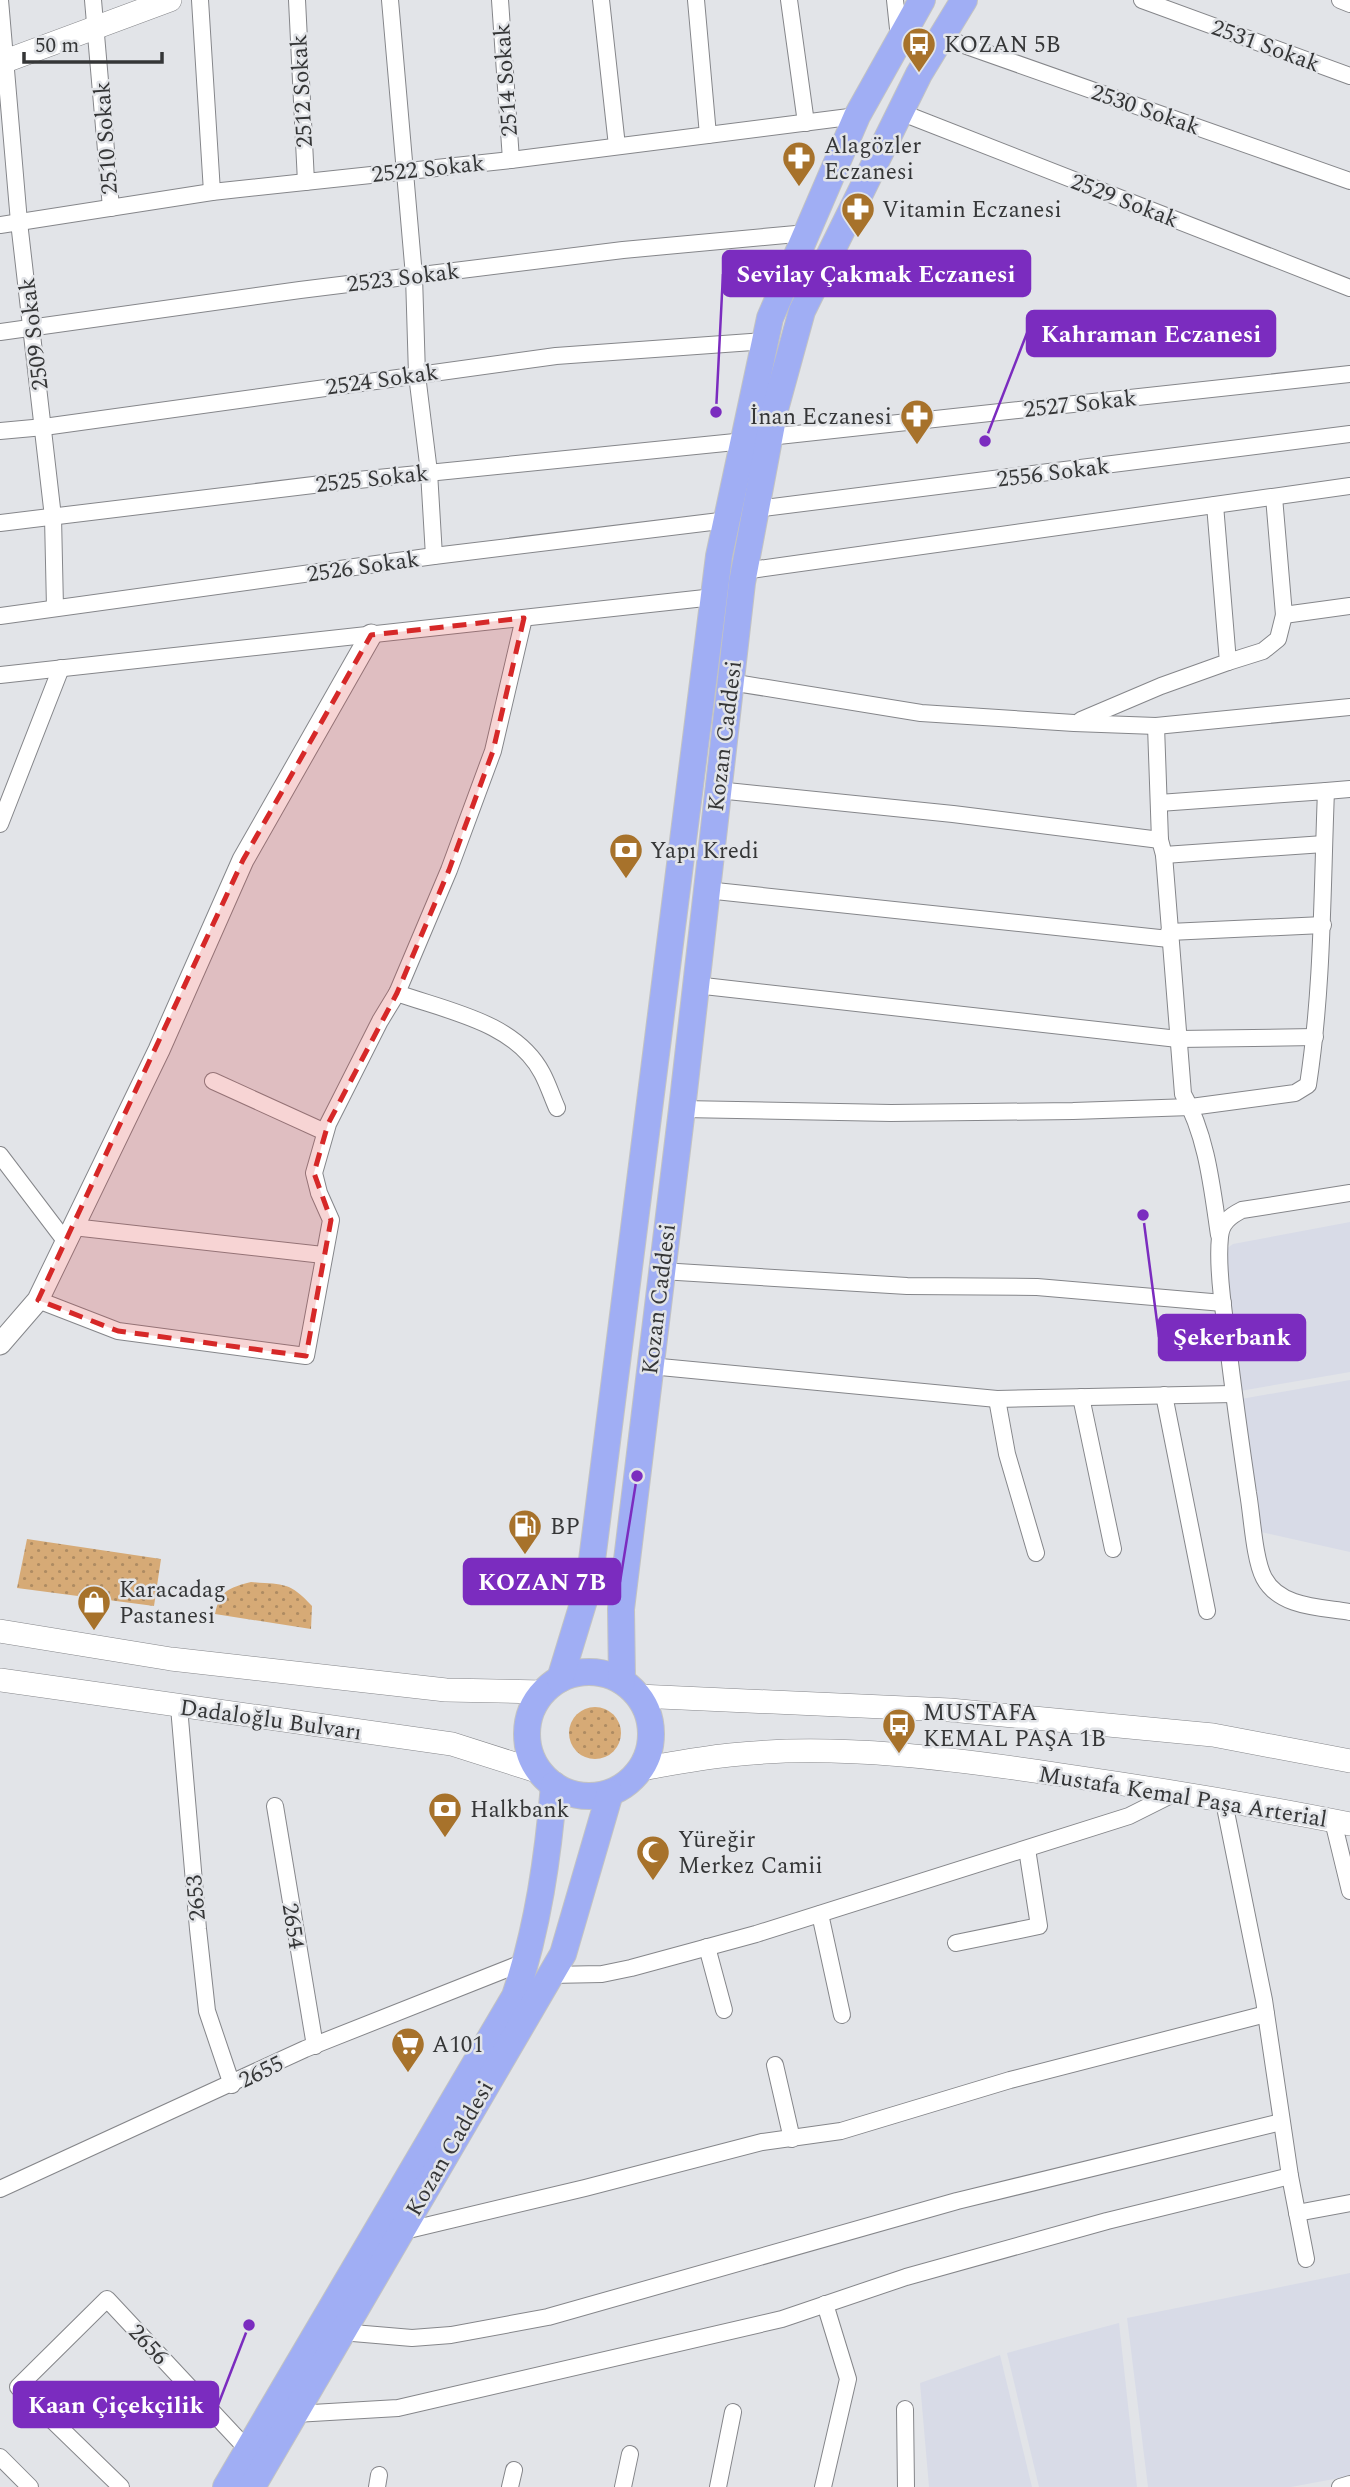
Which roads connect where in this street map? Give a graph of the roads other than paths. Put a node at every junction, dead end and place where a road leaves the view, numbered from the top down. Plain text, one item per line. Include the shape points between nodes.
1 (0, 0) edge
2 (93, 0) edge
3 (170, 0) edge
4 (200, 0) edge
5 (297, 0) edge
6 (390, 0) edge
7 (500, 0) edge
8 (601, 0) edge
9 (696, 0) edge
10 (789, 0) edge
11 (895, 0) edge
12 (922, 0) edge
13 (964, 0) edge
14 (1142, 0) edge
15 (1339, 0) edge
16 (1350, 4) edge
17 (97, 27) junction
18 (941, 37) junction
19 (900, 40) junction
20 (2, 62) edge
21 (1350, 76) edge
22 (900, 112) junction
23 (857, 116) junction
24 (806, 122) junction
25 (708, 135) junction
26 (617, 146) junction
27 (511, 160) junction
28 (405, 170) junction
29 (1350, 181) edge
30 (306, 182) junction
31 (212, 191) junction
32 (111, 208) junction
33 (19, 222) junction
34 (0, 225) edge
35 (807, 233) junction
36 (414, 276) junction
37 (1350, 288) edge
38 (33, 328) junction
39 (0, 332) edge
40 (766, 341) junction
41 (417, 374) junction
42 (1350, 374) edge
43 (44, 427) junction
44 (0, 431) edge
45 (1350, 434) edge
46 (757, 439) junction
47 (429, 472) junction
48 (1350, 485) edge
49 (1275, 496) junction
50 (1215, 505) junction
51 (756, 509) junction
52 (53, 517) junction
53 (728, 520) junction
54 (0, 523) edge
55 (434, 556) junction
56 (744, 571) junction
57 (714, 597) junction
58 (1350, 606) edge
59 (55, 608) junction
60 (1284, 615) junction
61 (0, 616) edge
62 (524, 618) junction
63 (371, 635) junction
64 (1228, 663) junction
65 (61, 668) junction
66 (0, 675) edge
67 (730, 682) junction
68 (1350, 707) edge
69 (1074, 723) junction
70 (1156, 726) junction
71 (1350, 789) edge
72 (717, 790) junction
73 (1326, 791) junction
74 (1160, 803) junction
75 (0, 824) edge
76 (1324, 844) junction
77 (1162, 847) junction
78 (706, 890) junction
79 (1323, 925) junction
80 (1169, 935) junction
81 (695, 985) junction
82 (397, 993) junction
83 (1315, 1037) junction
84 (1178, 1039) junction
85 (213, 1081) dead end
86 (1191, 1107) junction
87 (557, 1108) dead end
88 (682, 1109) junction
89 (325, 1132) junction
90 (0, 1155) edge
91 (1350, 1193) edge
92 (69, 1234) junction
93 (1220, 1237) junction
94 (323, 1255) junction
95 (661, 1271) junction
96 (38, 1300) junction
97 (1223, 1303) junction
98 (0, 1343) edge
99 (650, 1366) junction
100 (1233, 1394) junction
101 (1164, 1395) junction
102 (1081, 1397) junction
103 (997, 1399) junction
104 (1113, 1549) dead end
105 (1036, 1553) dead end
106 (1207, 1611) dead end
107 (1350, 1612) edge
108 (0, 1631) edge
109 (0, 1680) edge
110 (552, 1686) junction
111 (630, 1689) junction
112 (179, 1707) junction
113 (1350, 1761) edge
114 (640, 1769) junction
115 (547, 1779) junction
116 (1177, 1792) junction
117 (610, 1793) junction
118 (1224, 1802) junction
119 (275, 1806) dead end
120 (1342, 1822) edge
121 (1027, 1849) junction
122 (1350, 1891) edge
123 (820, 1914) junction
124 (956, 1943) dead end
125 (707, 1947) junction
126 (527, 1961) junction
127 (550, 1975) junction
128 (724, 2010) dead end
129 (1266, 2014) junction
130 (842, 2015) dead end
131 (315, 2046) junction
132 (775, 2065) dead end
133 (232, 2085) junction
134 (1281, 2122) junction
135 (792, 2139) junction
136 (1290, 2176) junction
137 (0, 2189) edge
138 (1350, 2203) edge
139 (1297, 2213) junction
140 (400, 2232) junction
141 (1306, 2259) dead end
142 (825, 2304) junction
143 (341, 2332) junction
144 (905, 2409) dead end
145 (733, 2412) dead end
146 (295, 2414) junction
147 (248, 2450) junction
148 (630, 2454) dead end
149 (0, 2457) edge
150 (514, 2470) dead end
151 (1350, 2484) edge
152 (30, 2487) edge
153 (121, 2487) edge
154 (226, 2487) edge
155 (252, 2487) edge
156 (510, 2487) edge
157 (623, 2487) edge
158 (718, 2487) edge
159 (823, 2487) edge
160 (906, 2487) edge
161 (1340, 2487) edge

1 - 20 street, 2509 Sokak
2 - 17 street, 2510 Sokak
3 - 17 main road
4 - 31 street
5 - 30 street, 2512 Sokak
6 - 28 street
7 - 27 street, 2514 Sokak
8 - 26 street
9 - 25 street
10 - 24 street
11 - 19 street
12 - 19 highway, Kozan Caddesi
13 - 18 highway, Kozan Caddesi
14 - 21 street, 2531 Sokak
15 - 16 street
17 - 20 main road
17 - 32 street, 2510 Sokak
18 - 22 highway, Kozan Caddesi
18 - 29 street, 2530 Sokak
19 - 23 highway, Kozan Caddesi
20 - 33 street, 2509 Sokak
22 - 37 street, 2529 Sokak
22 - 46 highway, Kozan Caddesi via 802,311
23 - 24 street, 2522 Sokak
23 - 35 highway, Kozan Caddesi
24 - 25 street, 2522 Sokak
25 - 26 street, 2522 Sokak
26 - 27 street, 2522 Sokak
27 - 28 street, 2522 Sokak
28 - 30 street, 2522 Sokak
28 - 36 street
30 - 31 street, 2522 Sokak
31 - 32 street, 2522 Sokak
32 - 33 street, 2522 Sokak
33 - 34 street, 2522 Sokak
33 - 38 street, 2509 Sokak
35 - 36 street, 2523 Sokak
35 - 40 highway, Kozan Caddesi via 770,318
36 - 38 street, 2523 Sokak
36 - 41 street
38 - 39 street, 2523 Sokak
38 - 43 street, 2509 Sokak
40 - 41 street, 2524 Sokak via 556,356
40 - 46 highway, Kozan Caddesi
41 - 43 street, 2524 Sokak
41 - 47 street
42 - 46 street, 2527 Sokak
43 - 44 street, 2524 Sokak
43 - 52 street, 2509 Sokak
45 - 51 street, 2556 Sokak
46 - 47 street, 2525 Sokak
46 - 51 highway, Kozan Caddesi
46 - 53 highway, Kozan Caddesi
47 - 52 street, 2525 Sokak
47 - 55 street
48 - 49 street
49 - 50 street
49 - 60 street
50 - 56 street
50 - 64 street
51 - 56 highway, Kozan Caddesi
52 - 54 street, 2525 Sokak
52 - 59 street, 2509 Sokak
53 - 55 street, 2526 Sokak
53 - 57 highway, Kozan Caddesi
55 - 59 street, 2526 Sokak
56 - 67 highway, Kozan Caddesi
57 - 62 street
57 - 110 highway, Kozan Caddesi via 589,1584
58 - 60 street
59 - 61 street, 2526 Sokak
60 - 64 street via 1278,639 1263,651
62 - 63 street
62 - 82 street via 493,751
63 - 65 street
63 - 92 street via 243,860 159,1050
64 - 69 street
65 - 66 street
65 - 75 street
67 - 69 street via 921,713
67 - 72 highway, Kozan Caddesi
68 - 70 street
69 - 70 street
70 - 74 street
71 - 73 street
72 - 77 street via 953,814
72 - 78 highway, Kozan Caddesi
73 - 74 street
73 - 76 street
74 - 77 street
76 - 77 street
76 - 79 street
77 - 80 street
78 - 80 street
78 - 81 highway, Kozan Caddesi
79 - 80 street
79 - 83 street
80 - 84 street
81 - 84 street
81 - 88 highway, Kozan Caddesi
82 - 87 street via 492,1027 517,1042 541,1071
82 - 89 street
83 - 84 street
83 - 86 street via 1308,1085 1295,1093
84 - 86 street via 1183,1094
85 - 89 street
86 - 88 street via 891,1113
86 - 93 street via 1208,1163
88 - 95 highway, Kozan Caddesi
89 - 94 street via 314,1173 331,1220
90 - 92 street
91 - 93 street via 1242,1210 1223,1225
92 - 94 street
92 - 96 street
93 - 97 street
94 - 96 street via 306,1356 118,1331
95 - 97 street via 907,1286 1037,1287
95 - 99 highway, Kozan Caddesi
96 - 98 street
97 - 100 street
99 - 103 street
99 - 111 highway, Kozan Caddesi via 621,1609
100 - 101 street
100 - 107 street via 1264,1577 1279,1595 1296,1603
101 - 102 street
101 - 106 street
102 - 103 street
102 - 104 street
103 - 105 street via 1007,1454
108 - 110 main road, Dadaloğlu Bulvarı via 171,1659 446,1690
109 - 112 main road, Dadaloğlu Bulvarı
110 - 111 highway via 581,1673 603,1673
110 - 115 highway via 532,1711 527,1732 530,1753
111 - 113 main road via 950,1710 1213,1735
111 - 114 highway via 648,1713 651,1732
112 - 115 main road, Dadaloğlu Bulvarı via 452,1744
112 - 133 street, 2653 via 207,2011
114 - 116 main road, Mustafa Kemal Paşa Arterial via 730,1755 831,1751 1008,1767
114 - 117 highway
115 - 117 highway via 571,1794
115 - 126 highway, Kozan Caddesi via 548,1849
116 - 118 main road, Mustafa Kemal Paşa Arterial
116 - 121 street via 1129,1816
117 - 127 highway, Kozan Caddesi via 563,1954
118 - 120 main road, Mustafa Kemal Paşa Arterial
118 - 129 street
119 - 131 street, 2654
120 - 122 street
121 - 123 street
121 - 124 street via 1040,1926
123 - 125 street
123 - 130 street
125 - 127 street via 602,1974
125 - 128 street
126 - 131 street, 2655
126 - 147 highway, Kozan Caddesi via 515,1996
127 - 140 highway, Kozan Caddesi
129 - 134 street
129 - 135 street via 1010,2080 841,2131
131 - 133 street, 2655
132 - 135 street
133 - 137 street, 2655
134 - 136 street
134 - 143 street via 957,2201 548,2317 412,2338
135 - 140 street via 750,2145
136 - 139 street
136 - 142 street via 1094,2224
138 - 139 street
139 - 141 street
140 - 143 highway, Kozan Caddesi
142 - 146 street via 782,2319 398,2408
142 - 159 street via 848,2379
143 - 146 highway, Kozan Caddesi
144 - 160 street
145 - 158 street
146 - 155 highway, Kozan Caddesi
147 - 153 street, 2656 via 107,2300 18,2387
147 - 154 highway, Kozan Caddesi
148 - 157 street
149 - 152 street
150 - 156 street
151 - 161 street

